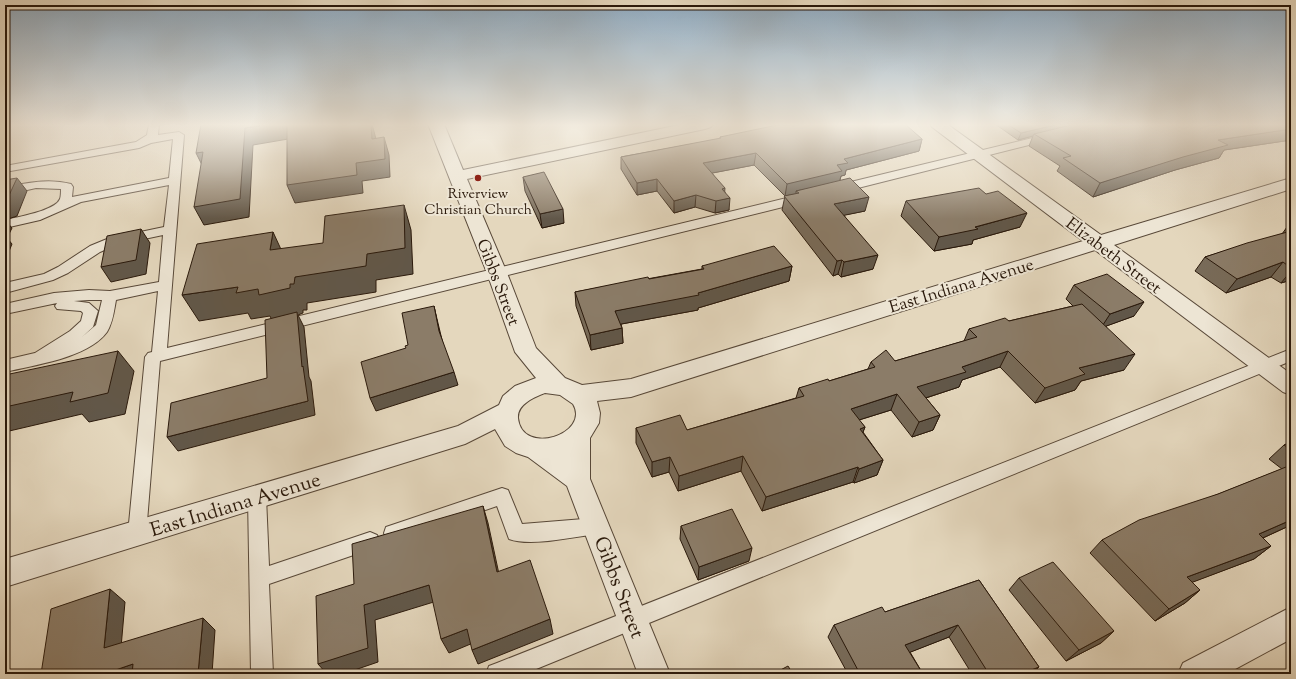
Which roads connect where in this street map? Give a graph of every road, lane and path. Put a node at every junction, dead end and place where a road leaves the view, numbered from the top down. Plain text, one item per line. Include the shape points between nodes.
1 (79, 156) edge
2 (177, 156) edge
3 (449, 156) edge
4 (554, 156) edge
5 (972, 156) edge
6 (981, 156) edge
7 (5, 169) edge
8 (457, 176) junction
9 (175, 180) junction
10 (1291, 183) edge
11 (5, 191) edge
12 (827, 192) edge
13 (811, 196) edge
14 (60, 207) junction
15 (5, 224) edge
16 (170, 230) junction
17 (1098, 242) junction
18 (497, 273) junction
19 (166, 284) junction
20 (5, 288) edge
21 (110, 296) junction
22 (5, 309) edge
23 (5, 317) edge
24 (526, 352) junction
25 (1291, 355) edge
26 (159, 356) junction
27 (41, 357) junction
28 (5, 366) edge
29 (1264, 366) junction
30 (556, 384) junction
31 (1291, 386) edge
32 (522, 393) junction
33 (506, 412) junction
34 (582, 415) junction
35 (465, 434) junction
36 (513, 439) junction
37 (537, 450) junction
38 (576, 479) junction
39 (256, 497) junction
40 (596, 526) junction
41 (137, 534) junction
42 (5, 573) edge
43 (260, 578) junction
44 (633, 620) junction
45 (1291, 622) edge
46 (262, 674) edge
47 (497, 674) edge
48 (654, 674) edge
49 (1194, 674) edge

1 - 7 lane
2 - 9 lane
3 - 8 street, Gibbs Street
4 - 8 street
5 - 12 lane
6 - 17 street, Elizabeth Street
8 - 18 street, Gibbs Street
9 - 14 lane via 78,200
9 - 16 lane
10 - 17 street, East Indiana Avenue
11 - 14 lane via 38,185 56,184 67,187 66,199
13 - 18 lane
14 - 15 lane via 36,217
16 - 19 lane
16 - 20 lane via 112,242 95,249 64,270 48,277
17 - 29 street, Elizabeth Street
17 - 34 street, East Indiana Avenue via 631,388
18 - 24 street, Gibbs Street
18 - 26 lane
19 - 21 lane
19 - 26 lane
21 - 22 lane via 54,298
21 - 27 lane via 100,330 73,349
23 - 27 lane via 68,304 84,306 91,311 88,323 75,335
24 - 30 street, Gibbs Street
24 - 32 street, Gibbs Street
25 - 29 lane
26 - 41 lane via 153,357
27 - 28 lane
29 - 31 street, Elizabeth Street
29 - 44 lane
30 - 32 street via 538,386
30 - 34 street via 569,388
32 - 33 street via 513,400
33 - 35 street, East Indiana Avenue
33 - 36 street via 506,428
34 - 37 street via 567,444
34 - 38 street, Gibbs Street
35 - 36 street, East Indiana Avenue
35 - 39 street, East Indiana Avenue
36 - 37 street
37 - 38 street
38 - 40 street, Gibbs Street
39 - 41 street, East Indiana Avenue
39 - 43 lane
40 - 43 lane via 516,533 502,496
40 - 44 street, Gibbs Street
41 - 42 street, East Indiana Avenue
43 - 46 lane
44 - 47 lane
44 - 48 street, Gibbs Street
45 - 49 street

